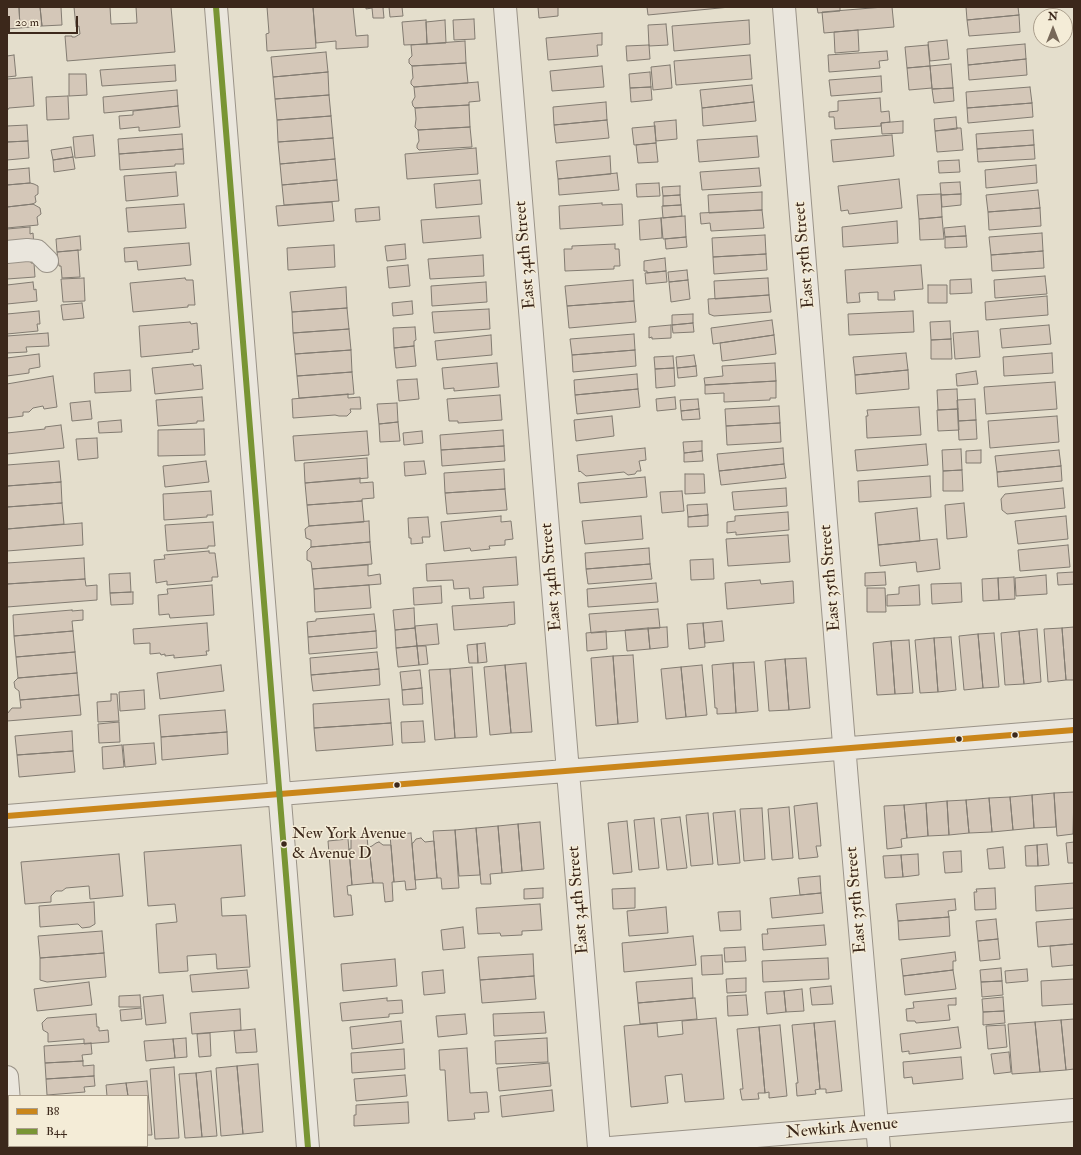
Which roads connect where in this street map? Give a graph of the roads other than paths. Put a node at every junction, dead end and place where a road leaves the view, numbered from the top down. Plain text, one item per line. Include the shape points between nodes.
1 (216, 7) edge
2 (506, 7) edge
3 (784, 7) edge
4 (7, 252) edge
5 (47, 261) dead end
6 (1074, 730) edge
7 (845, 748) junction
8 (569, 770) junction
9 (279, 795) junction
10 (7, 816) edge
11 (7, 1077) edge
12 (8, 1095) edge
13 (1074, 1110) edge
14 (877, 1126) junction
15 (308, 1148) edge
16 (599, 1148) edge
17 (610, 1148) edge
18 (879, 1148) edge

1 - 9 street
2 - 8 street, East 34th Street
3 - 7 street, East 35th Street
4 - 5 street via 36,251
6 - 7 street
7 - 8 street
7 - 14 street, East 35th Street
8 - 9 street
8 - 16 street, East 34th Street
9 - 10 street
9 - 15 street
11 - 12 street
13 - 14 street, Newkirk Avenue
14 - 17 street, Newkirk Avenue
14 - 18 street, East 35th Street

